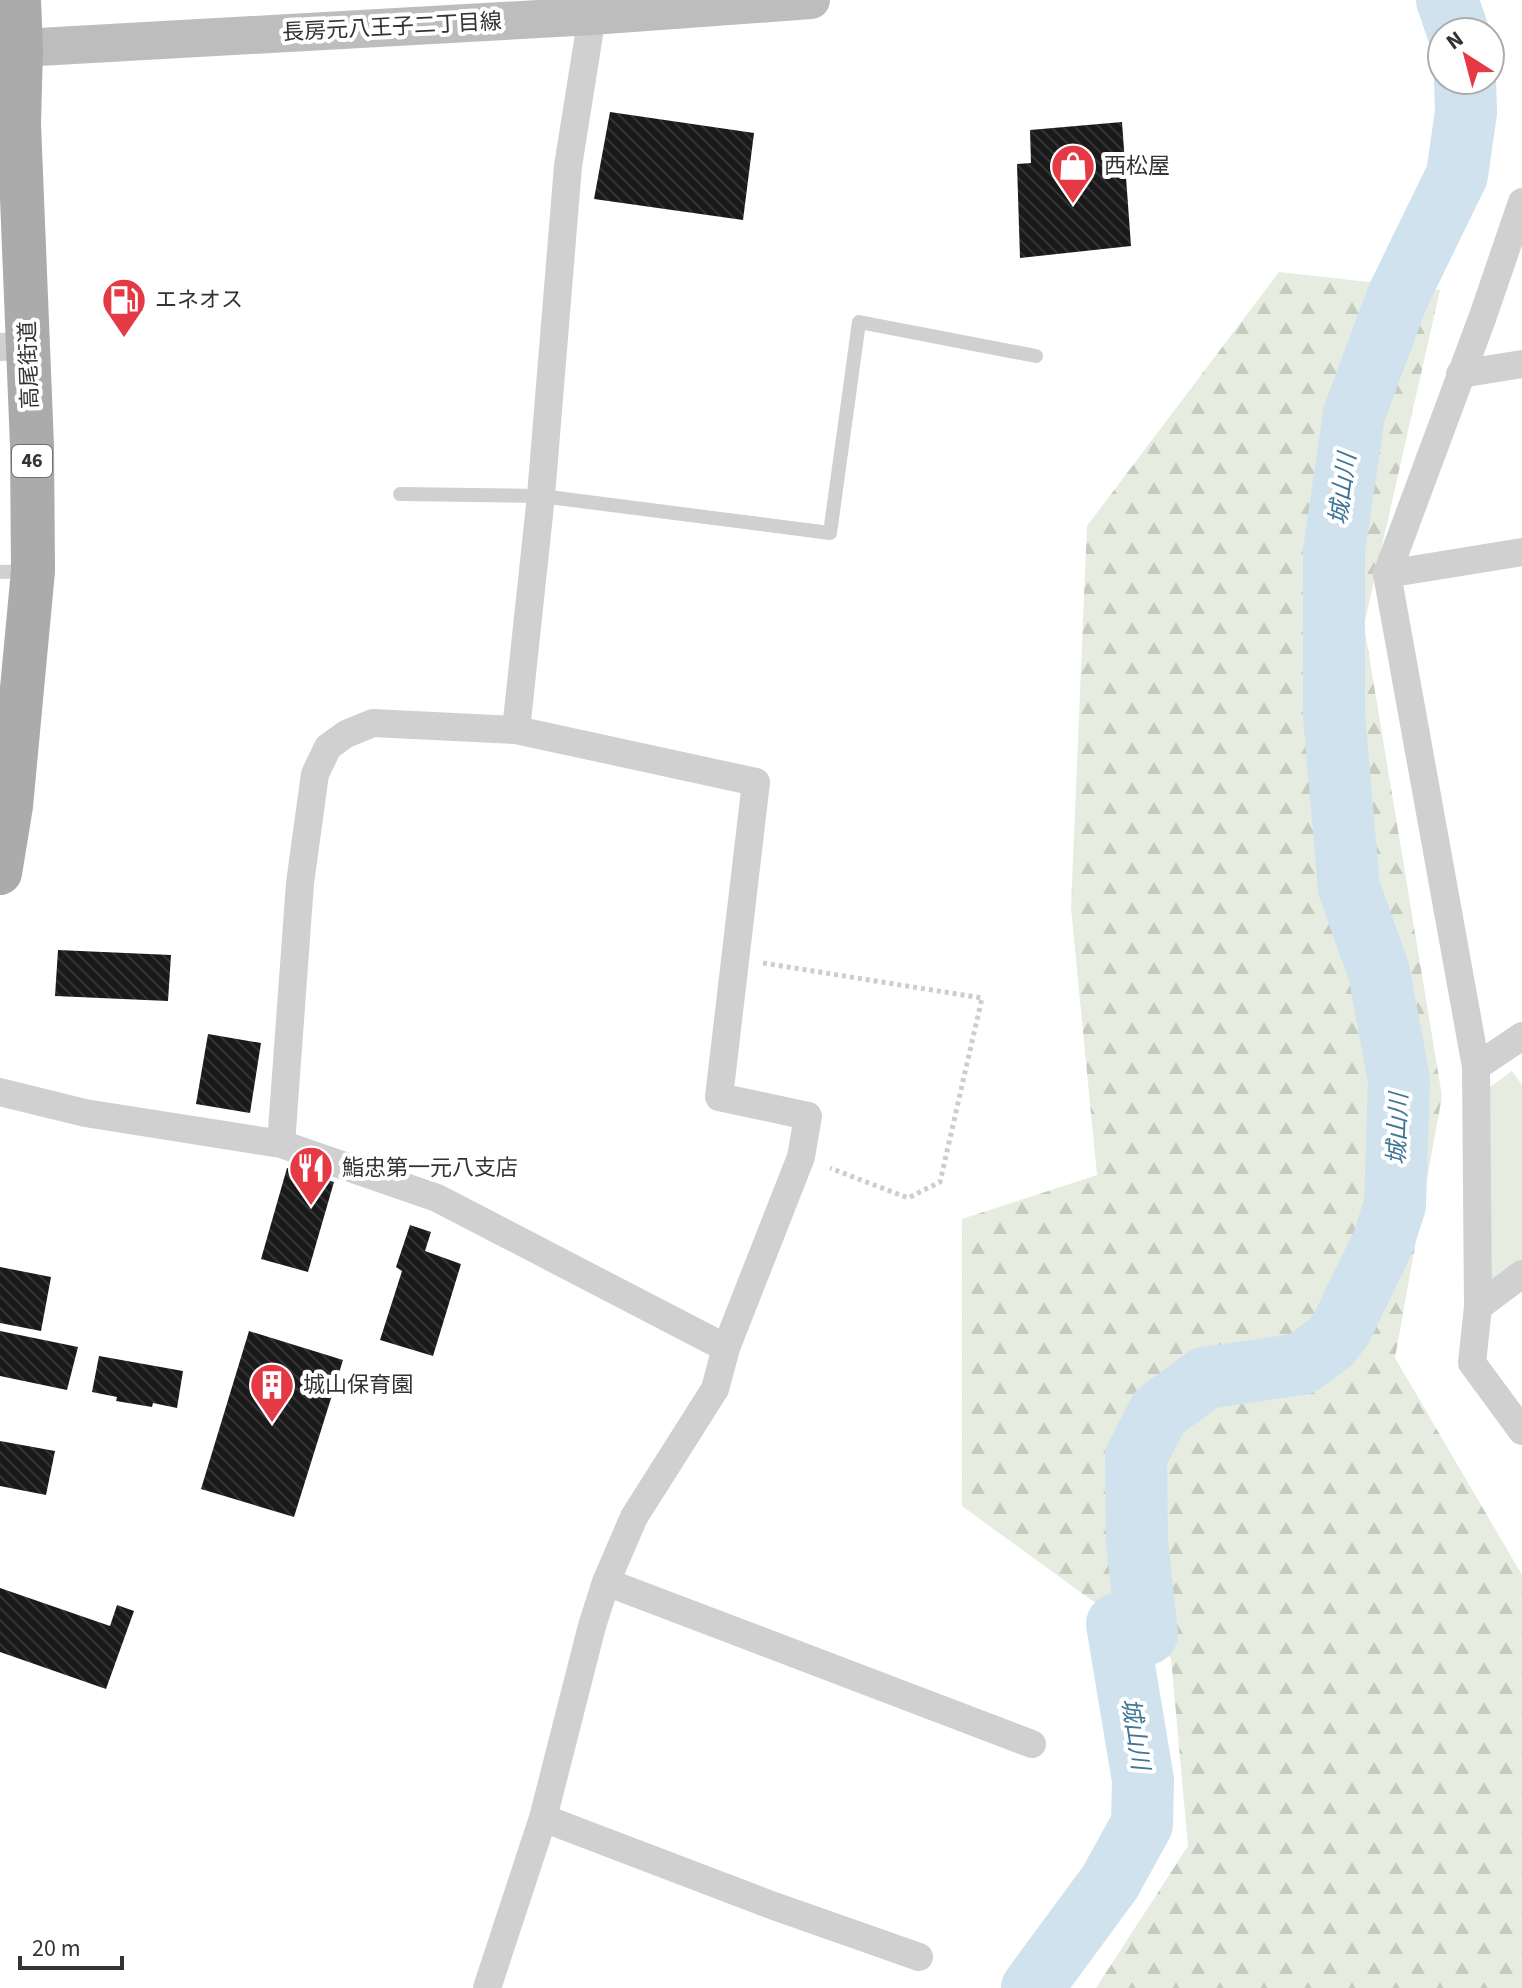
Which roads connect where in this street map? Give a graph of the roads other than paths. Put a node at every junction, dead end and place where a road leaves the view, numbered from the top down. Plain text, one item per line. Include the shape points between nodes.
1 (19, 0) edge
2 (811, 0) edge
3 (592, 16) junction
4 (21, 48) junction
5 (1522, 202) edge
6 (14, 346) edge
7 (1036, 356) dead end
8 (1522, 364) edge
9 (1460, 374) junction
10 (400, 494) dead end
11 (541, 496) junction
12 (1522, 552) edge
13 (17, 571) edge
14 (1387, 574) junction
15 (516, 730) junction
16 (0, 873) edge
17 (1522, 1036) edge
18 (1476, 1067) junction
19 (0, 1092) edge
20 (281, 1144) junction
21 (1522, 1274) edge
22 (1478, 1307) junction
23 (726, 1348) junction
24 (1522, 1431) edge
25 (606, 1582) junction
26 (1032, 1744) dead end
27 (543, 1818) junction
28 (919, 1957) dead end
29 (487, 1988) edge

1 - 4 main road, 高尾街道 / 46
2 - 3 street, 長房元八王子二丁目線
3 - 4 street, 長房元八王子二丁目線
3 - 11 street via 568,166
4 - 6 main road, 高尾街道 / 46
5 - 9 street
6 - 13 main road, 高尾街道 / 46
7 - 11 lane via 859,322 830,533
8 - 9 street
9 - 14 street
10 - 11 lane
11 - 15 street
12 - 14 street
13 - 16 main road, 高尾街道 / 46 via 11,806
14 - 18 street
15 - 20 street via 373,723 328,747 315,774 300,883
15 - 23 street via 756,782 719,1097 808,1116 801,1157
17 - 18 street
18 - 22 street
19 - 20 street via 85,1113
20 - 23 street via 437,1198
21 - 22 street
22 - 24 street via 1472,1363
23 - 25 street via 715,1389 634,1517
25 - 26 street
25 - 27 street
27 - 28 street
27 - 29 street

